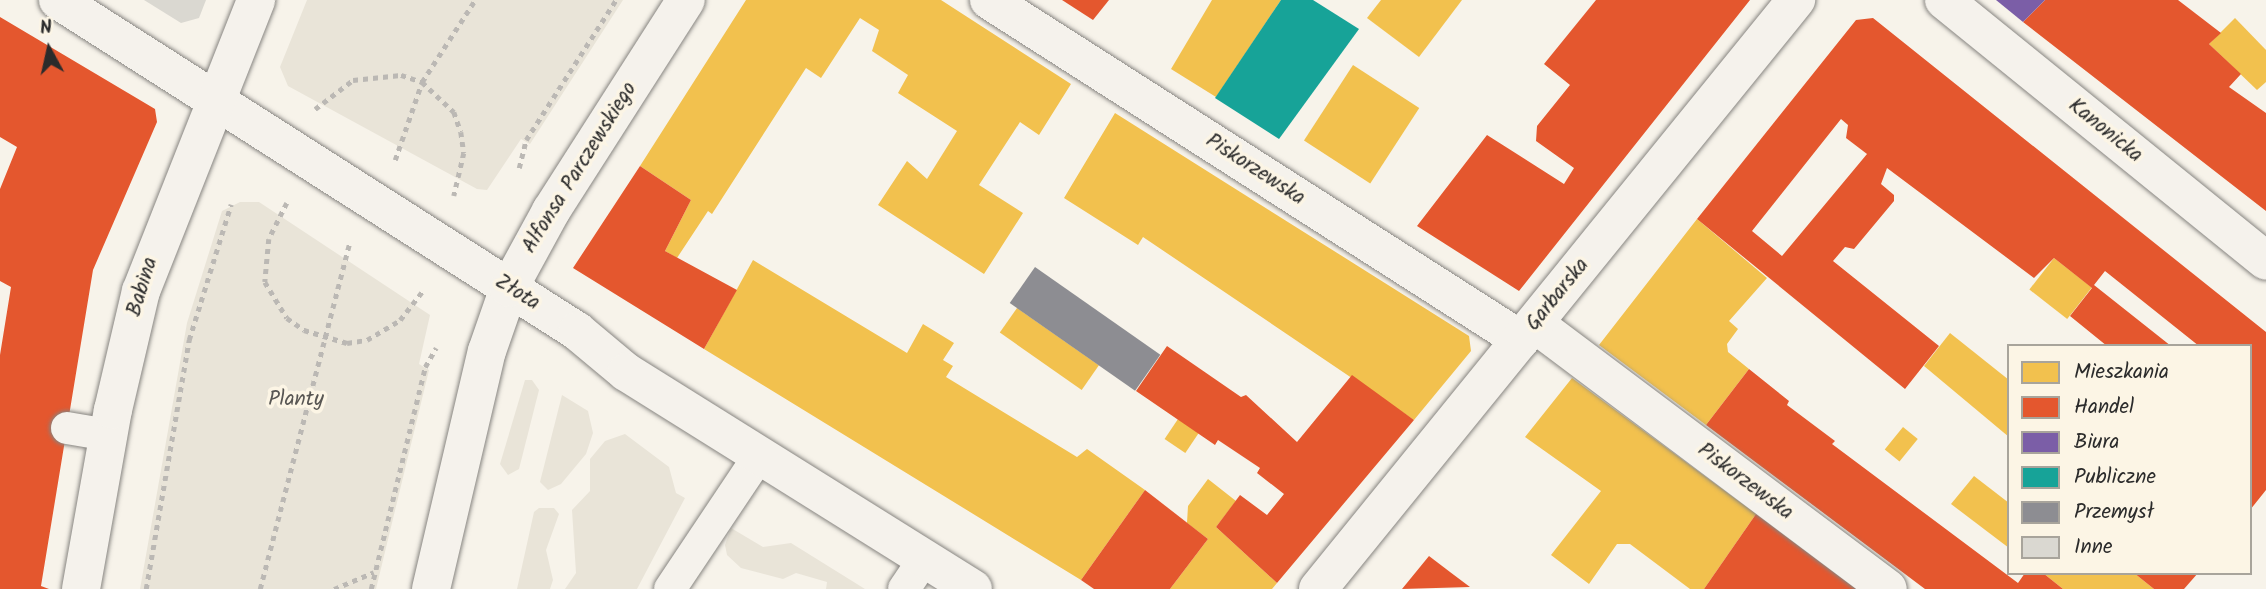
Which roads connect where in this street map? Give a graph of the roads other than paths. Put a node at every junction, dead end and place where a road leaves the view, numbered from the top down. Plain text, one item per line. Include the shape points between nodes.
1 (58, 0) edge
2 (256, 0) edge
3 (686, 0) edge
4 (989, 0) edge
5 (1796, 0) edge
6 (1944, 0) edge
7 (215, 100) junction
8 (2266, 261) edge
9 (509, 288) junction
10 (1528, 332) junction
11 (67, 428) dead end
12 (108, 435) junction
13 (759, 456) junction
14 (914, 574) edge
15 (81, 589) edge
16 (431, 589) edge
17 (670, 589) edge
18 (973, 589) edge
19 (1318, 589) edge
20 (1888, 589) edge

1 - 7 street, Złota
2 - 7 street, Babina
3 - 9 street, Alfonsa Parczewskiego via 551,211
4 - 10 street, Piskorzewska
5 - 10 street, Garbarska
6 - 8 street, Kanonicka
7 - 9 street, Złota
7 - 12 street, Babina via 141,291
9 - 13 street, Złota via 577,331 626,372
9 - 16 street, Alfonsa Parczewskiego via 487,351
10 - 19 street, Garbarska
10 - 20 street, Piskorzewska
11 - 12 lane
12 - 15 street, Babina
13 - 14 street, Złota
13 - 17 lane
14 - 18 street, Złota

